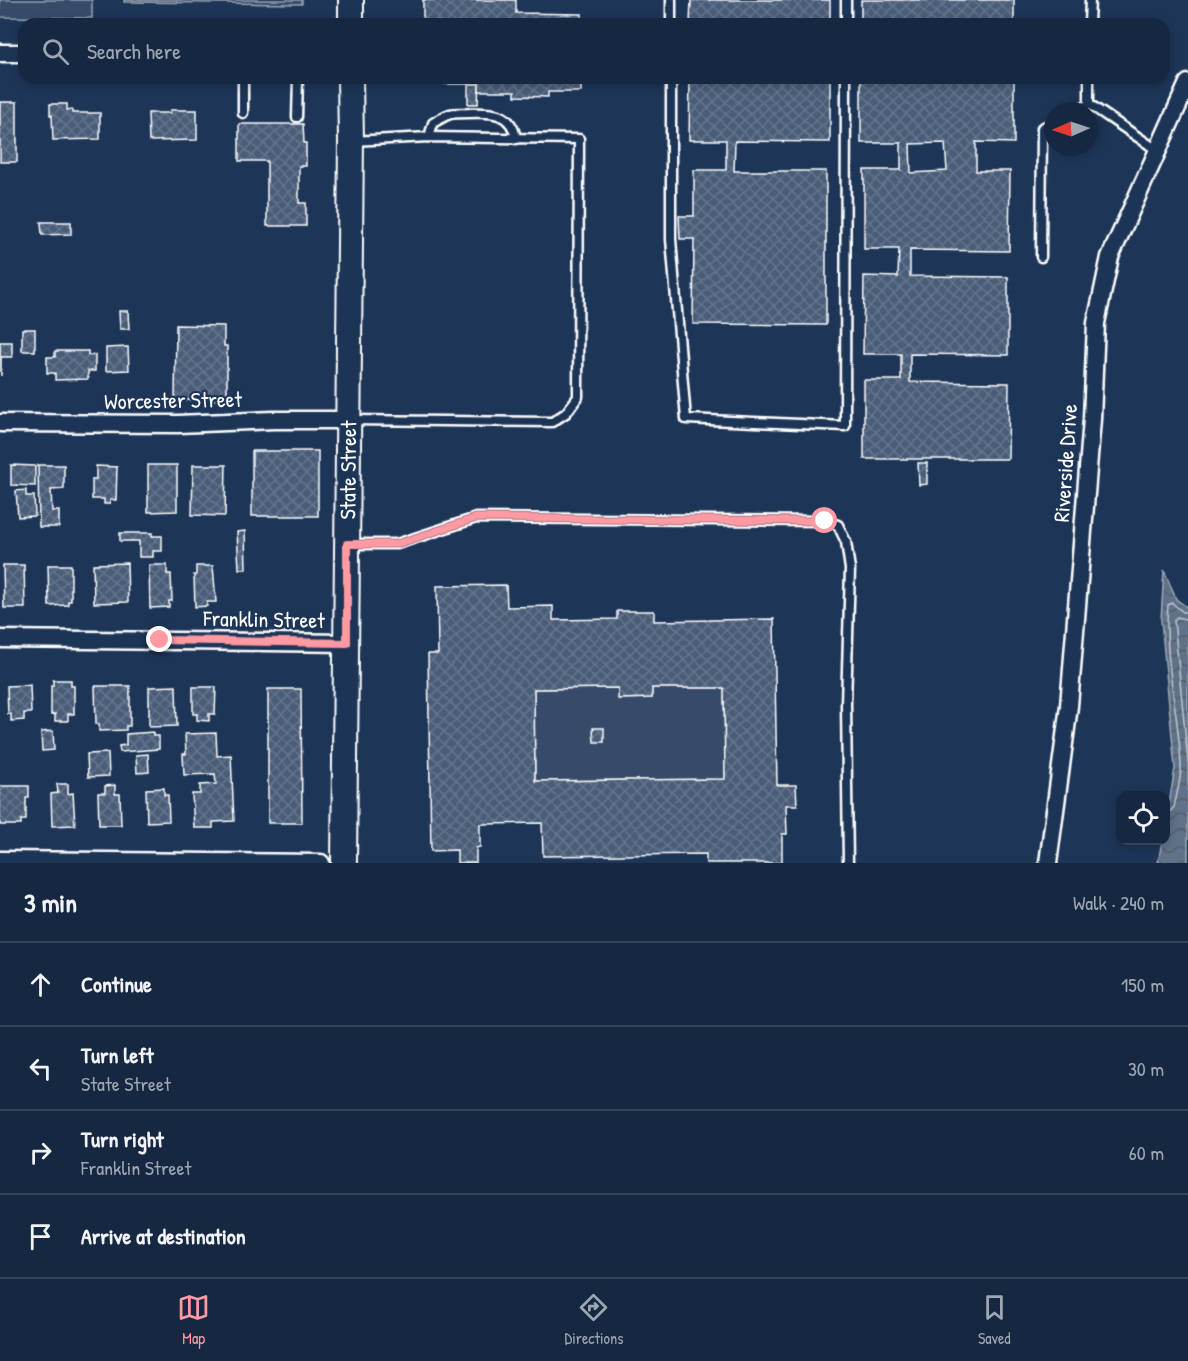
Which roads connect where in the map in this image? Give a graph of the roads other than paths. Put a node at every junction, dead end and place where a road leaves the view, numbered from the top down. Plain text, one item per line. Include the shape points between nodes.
1 (351, 0) edge
2 (671, 0) edge
3 (846, 0) edge
4 (1090, 0) edge
5 (351, 18) edge
6 (671, 18) edge
7 (846, 18) edge
8 (1089, 18) edge
9 (18, 52) edge
10 (0, 53) edge
11 (1188, 83) edge
12 (243, 84) edge
13 (298, 84) edge
14 (350, 84) edge
15 (671, 84) edge
16 (846, 84) edge
17 (1089, 84) edge
18 (1089, 102) edge
19 (1098, 110) edge
20 (243, 113) dead end
21 (297, 117) dead end
22 (1044, 127) edge
23 (429, 137) junction
24 (516, 138) junction
25 (351, 141) junction
26 (1157, 150) junction
27 (1041, 257) dead end
28 (347, 420) junction
29 (0, 423) edge
30 (347, 544) junction
31 (0, 639) edge
32 (347, 643) junction
33 (0, 860) edge
34 (321, 863) edge
35 (344, 863) edge
36 (848, 863) edge
37 (1048, 863) edge

1 - 5 street
2 - 6 lane
3 - 7 lane
4 - 8 lane
9 - 10 street
11 - 26 street, Riverside Drive
12 - 20 lane
13 - 21 lane
14 - 25 street, State Street
15 - 16 lane via 671,239 686,419 845,426
17 - 18 lane
19 - 26 lane
22 - 27 lane
23 - 24 lane
23 - 24 lane via 433,123 451,114 480,112 508,119
23 - 25 lane
24 - 28 lane via 579,139 578,397 566,413 552,422
25 - 28 street, State Street
26 - 37 street, Riverside Drive via 1110,257 1096,323 1069,706
28 - 29 street, Worcester Street
28 - 30 street, State Street
30 - 32 street, State Street
30 - 36 lane via 397,544 476,518 825,521 838,525 846,542 850,569 846,704
31 - 32 street, Franklin Street
32 - 35 street, State Street
33 - 34 street

